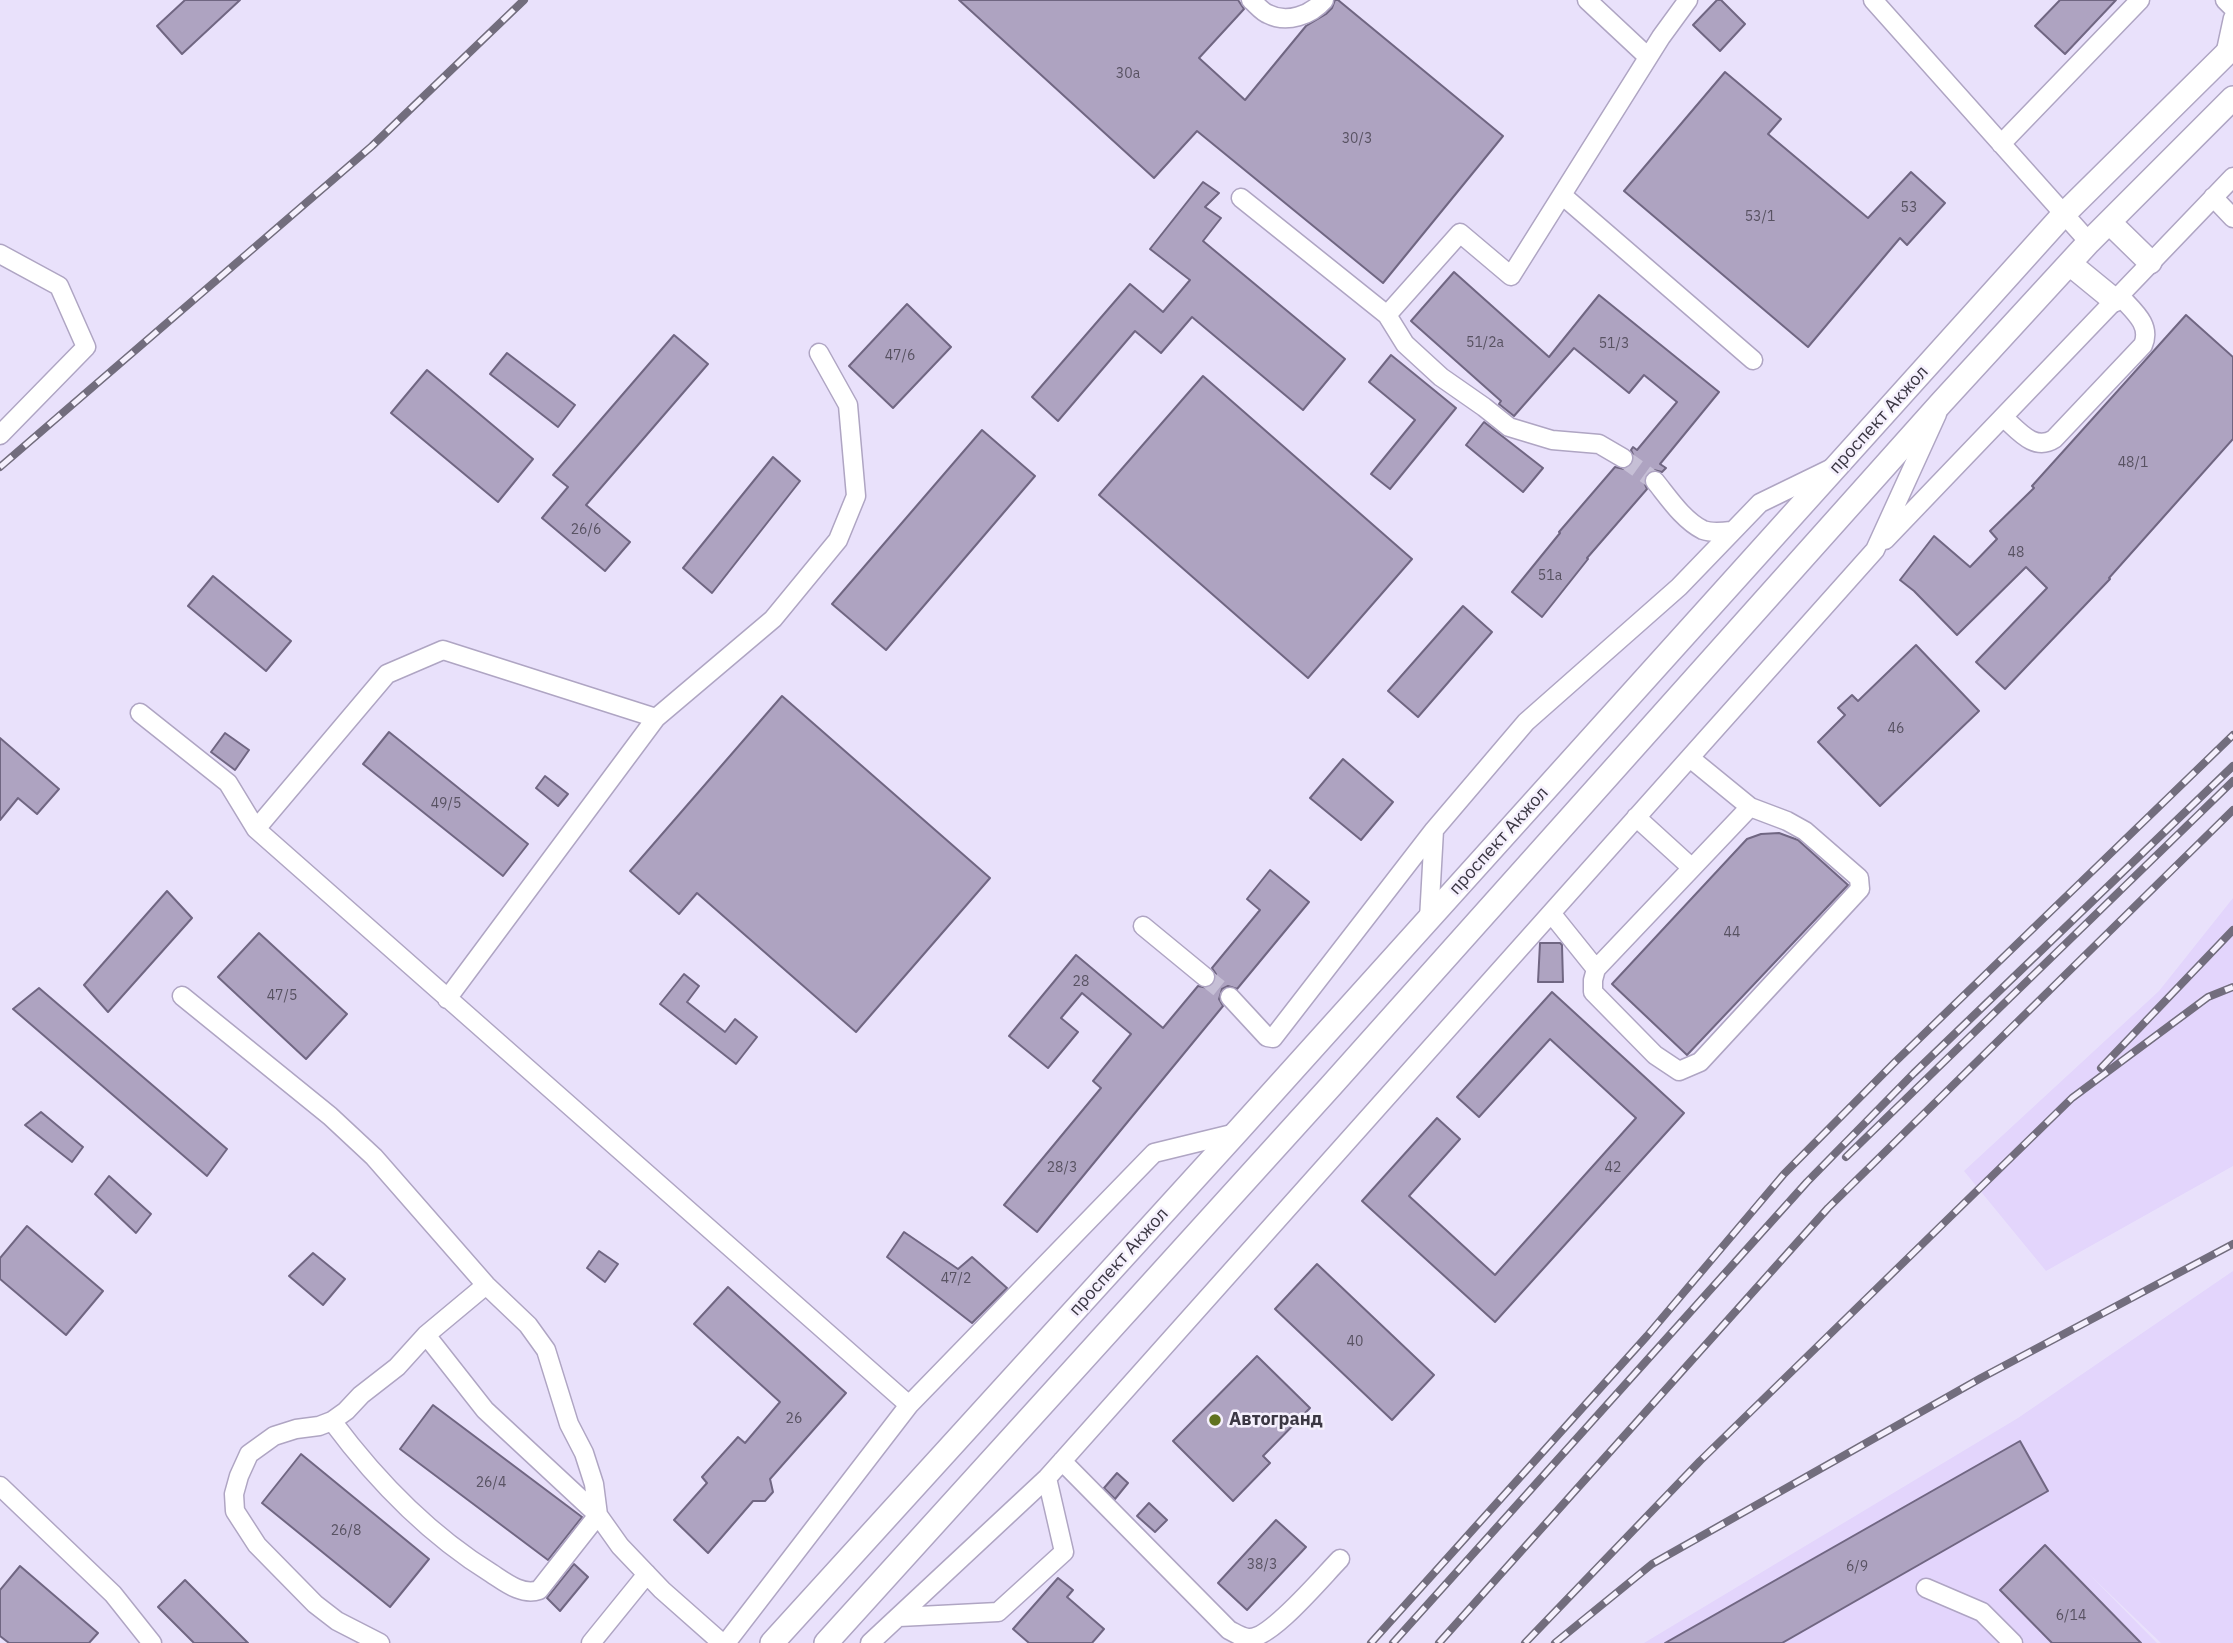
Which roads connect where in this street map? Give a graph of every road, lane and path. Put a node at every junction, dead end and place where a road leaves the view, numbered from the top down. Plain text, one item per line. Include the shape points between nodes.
1 (1251, 0) edge
2 (1324, 0) edge
3 (1587, 0) edge
4 (1688, 0) edge
5 (1873, 0) edge
6 (2140, 0) edge
7 (2225, 0) edge
8 (2233, 8) edge
9 (2233, 18) edge
10 (2229, 51) edge
11 (1648, 57) junction
12 (2233, 98) edge
13 (2001, 144) junction
14 (2233, 177) edge
15 (1562, 195) junction
16 (2213, 197) junction
17 (1241, 198) dead end
18 (2063, 215) junction
19 (2233, 218) edge
20 (2109, 222) junction
21 (2089, 242) junction
22 (0, 254) edge
23 (2150, 262) junction
24 (2070, 264) junction
25 (2116, 298) junction
26 (1387, 315) junction
27 (820, 353) dead end
28 (1754, 360) dead end
29 (1942, 402) junction
30 (2003, 417) junction
31 (0, 435) edge
32 (1623, 458) tunnel mouth
33 (1838, 465) junction
34 (1655, 481) tunnel mouth
35 (1731, 531) junction
36 (1875, 550) junction
37 (140, 713) dead end
38 (656, 718) junction
39 (1690, 758) junction
40 (1750, 807) junction
41 (1636, 817) junction
42 (256, 829) junction
43 (1434, 830) junction
44 (1692, 868) junction
45 (1551, 913) junction
46 (1429, 919) junction
47 (1143, 926) dead end
48 (1597, 969) junction
49 (1205, 977) tunnel mouth
50 (182, 996) dead end
51 (1230, 997) tunnel mouth
52 (447, 999) junction
53 (1300, 1062) junction
54 (1330, 1087) junction
55 (1236, 1133) junction
56 (486, 1285) junction
57 (426, 1335) junction
58 (909, 1405) junction
59 (332, 1421) junction
60 (1062, 1461) junction
61 (1047, 1478) junction
62 (0, 1486) edge
63 (598, 1515) junction
64 (1339, 1559) dead end
65 (647, 1573) junction
66 (1926, 1588) dead end
67 (899, 1617) junction
68 (152, 1643) edge
69 (380, 1643) edge
70 (591, 1643) edge
71 (724, 1643) edge
72 (772, 1643) edge
73 (826, 1643) edge
74 (870, 1643) edge
75 (2013, 1643) edge

1 - 2 street via 1268,14 1289,19 1316,9
3 - 11 street
4 - 11 street
5 - 13 street
6 - 13 street
7 - 8 street
9 - 10 street
10 - 18 main road, проспект Акжол
11 - 15 street
12 - 20 main road, проспект Акжол
13 - 18 street
14 - 16 street
15 - 26 street via 1511,276 1460,233
15 - 28 street
16 - 19 street
16 - 23 street
17 - 26 street
18 - 21 street
18 - 33 main road, проспект Акжол
20 - 21 main road, проспект Акжол
20 - 23 main road
21 - 24 main road, проспект Акжол
22 - 31 street via 58,286 86,347
23 - 25 street
24 - 25 main road
24 - 29 main road, проспект Акжол
25 - 30 street
25 - 30 street via 2145,325 2146,338 2064,429 2047,443 2033,443
26 - 32 street via 1405,344 1509,427 1552,440 1599,444
27 - 38 street via 848,405 856,496 838,540 773,619
29 - 36 street
29 - 54 main road, проспект Акжол
30 - 36 street
33 - 35 street via 1760,503
33 - 46 main road, проспект Акжол
34 - 35 street via 1703,530
35 - 43 street via 1679,587 1527,722
36 - 39 street
37 - 42 street via 228,783
38 - 42 street via 443,650 387,674
38 - 52 street
39 - 40 street
39 - 41 street
40 - 44 street
40 - 48 street via 1805,831 1859,878 1860,889 1700,1062 1679,1071 1655,1055 1593,992
41 - 44 street
41 - 45 street
42 - 52 street
43 - 46 street
43 - 51 street via 1273,1038
44 - 48 street
45 - 48 street
45 - 60 street
46 - 53 main road, проспект Акжол
47 - 49 street
50 - 56 street via 374,1157
52 - 58 street
53 - 54 main road
53 - 55 main road, проспект Акжол
54 - 73 main road, проспект Акжол
55 - 58 street via 1154,1153
55 - 72 main road, проспект Акжол
56 - 57 street
56 - 63 street via 528,1325 546,1350 594,1484
57 - 59 street via 397,1367
57 - 63 street via 485,1410
58 - 71 street
59 - 63 street via 422,1522 516,1588 531,1593 540,1590
59 - 69 street via 274,1436 249,1454 234,1494 235,1511 257,1545 315,1604
60 - 61 street
60 - 64 street via 1239,1636 1251,1639 1276,1625
61 - 67 street
61 - 67 street via 1064,1552 998,1612
62 - 68 street via 114,1594
63 - 65 street
65 - 70 street
65 - 71 street
66 - 75 street via 1982,1612
67 - 74 street

